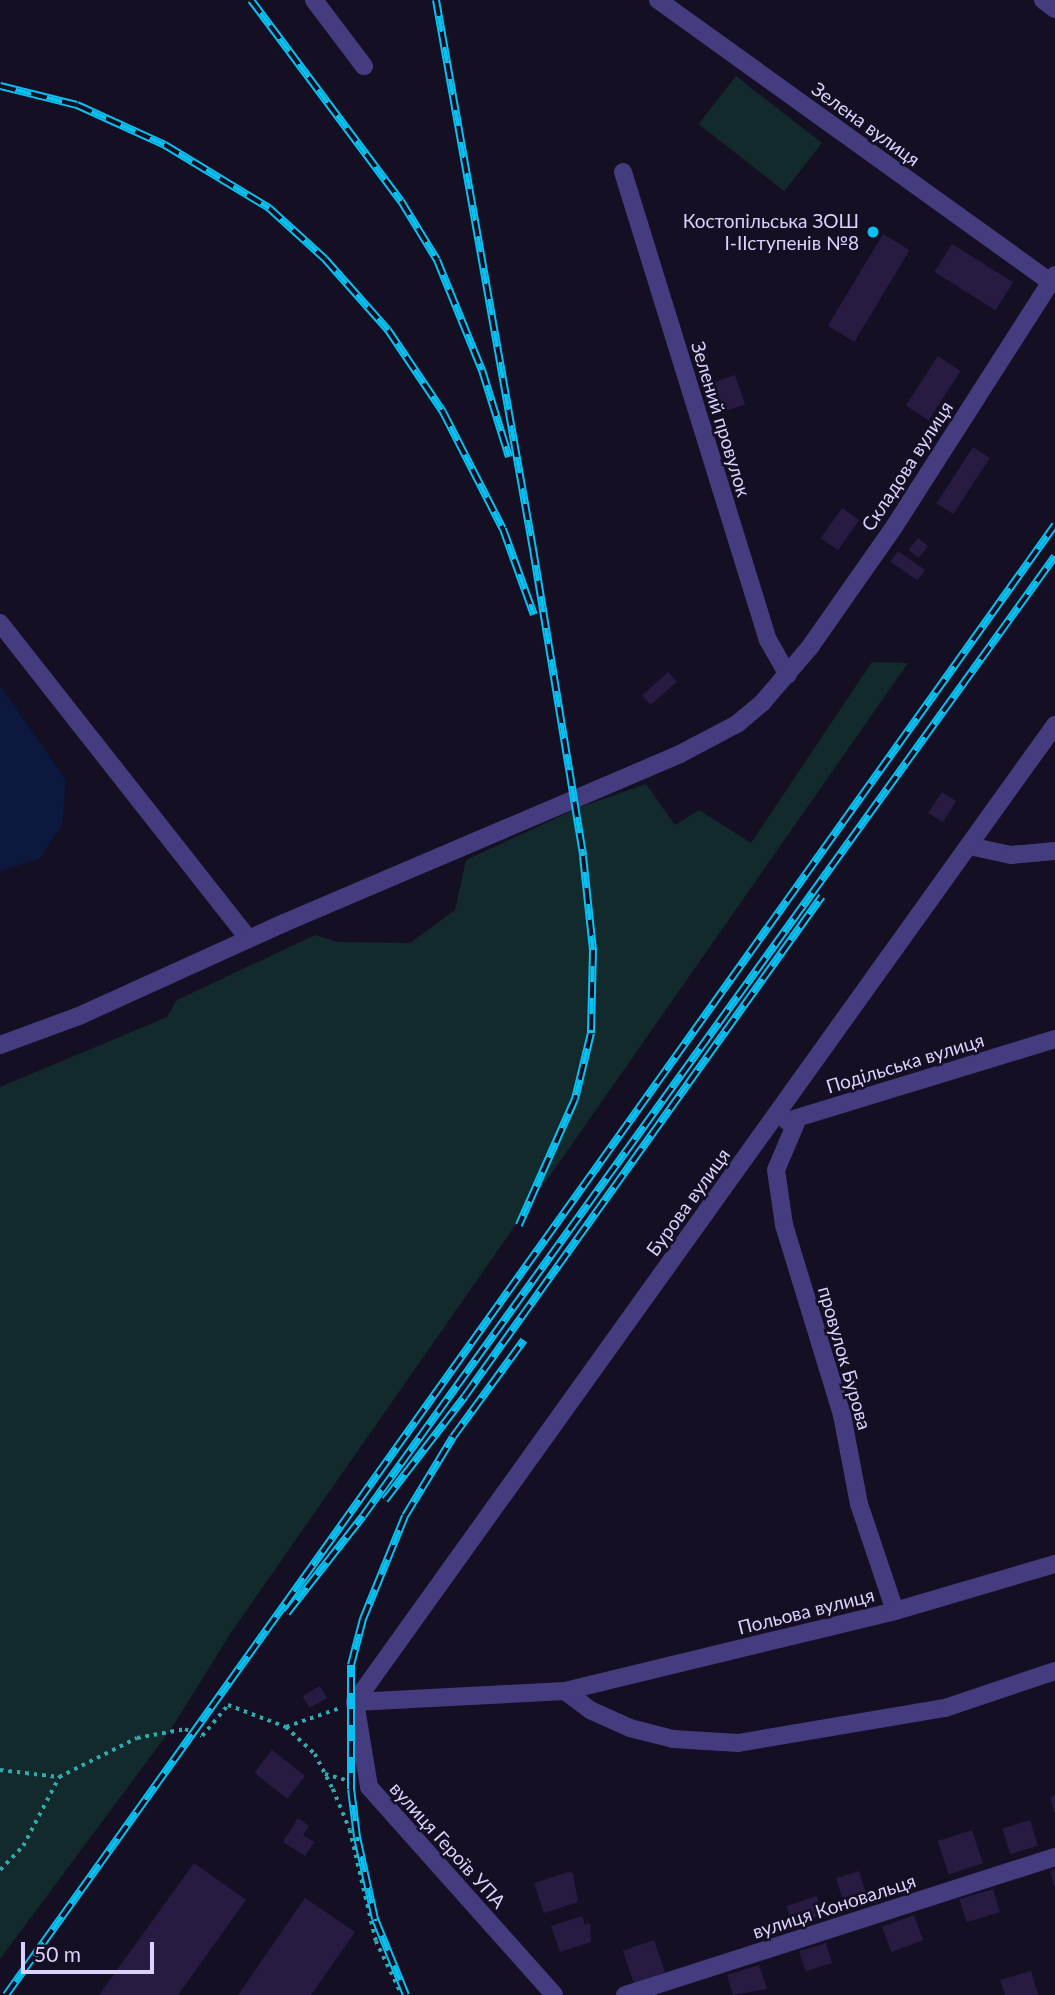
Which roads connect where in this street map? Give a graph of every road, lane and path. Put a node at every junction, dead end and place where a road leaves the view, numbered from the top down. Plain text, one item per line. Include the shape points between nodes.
1 (314, 0) edge
2 (658, 0) edge
3 (1043, 0) edge
4 (1055, 9) edge
5 (364, 66) dead end
6 (623, 172) dead end
7 (1053, 278) edge
8 (0, 623) edge
9 (788, 675) junction
10 (1055, 725) edge
11 (969, 846) junction
12 (1055, 852) edge
13 (249, 939) junction
14 (1055, 1039) edge
15 (0, 1045) edge
16 (798, 1118) junction
17 (767, 1128) junction
18 (1055, 1564) edge
19 (895, 1611) junction
20 (1055, 1671) edge
21 (565, 1691) junction
22 (355, 1702) junction
23 (286, 1727) junction
24 (0, 1770) edge
25 (325, 1774) junction
26 (59, 1777) junction
27 (369, 1787) junction
28 (1055, 1857) edge
29 (0, 1870) edge
30 (402, 1995) edge
31 (554, 1995) edge
32 (625, 1995) edge

1 - 5 street
2 - 7 street, Зелена вулиця
3 - 4 street
6 - 9 street, Зелений провулок via 768,640
7 - 9 street, Складова вулиця via 894,527
8 - 13 street
9 - 13 street, Складова вулиця via 737,724 680,754
10 - 11 street, Бурова вулиця
11 - 12 street via 1011,855
11 - 17 street, Бурова вулиця
13 - 15 street, Складова вулиця via 79,1016
14 - 16 street, Подільська вулиця
16 - 17 street, Подільська вулиця
16 - 19 street, провулок Бурова via 776,1170 784,1225 842,1415 859,1504
17 - 22 street, Бурова вулиця
18 - 19 street, Польова вулиця
19 - 21 street, Польова вулиця
20 - 21 street via 945,1708 738,1743 673,1739 630,1728 590,1710
21 - 22 street, Польова вулиця
22 - 23 path
22 - 27 street, вулиця Героїв УПА
23 - 25 path via 314,1754
23 - 26 path via 228,1705 202,1736 184,1729 137,1738
24 - 26 path
25 - 27 path
25 - 30 path via 350,1830 376,1941
26 - 29 path via 23,1846
27 - 31 street, вулиця Героїв УПА
28 - 32 street, вулиця Коновальця

